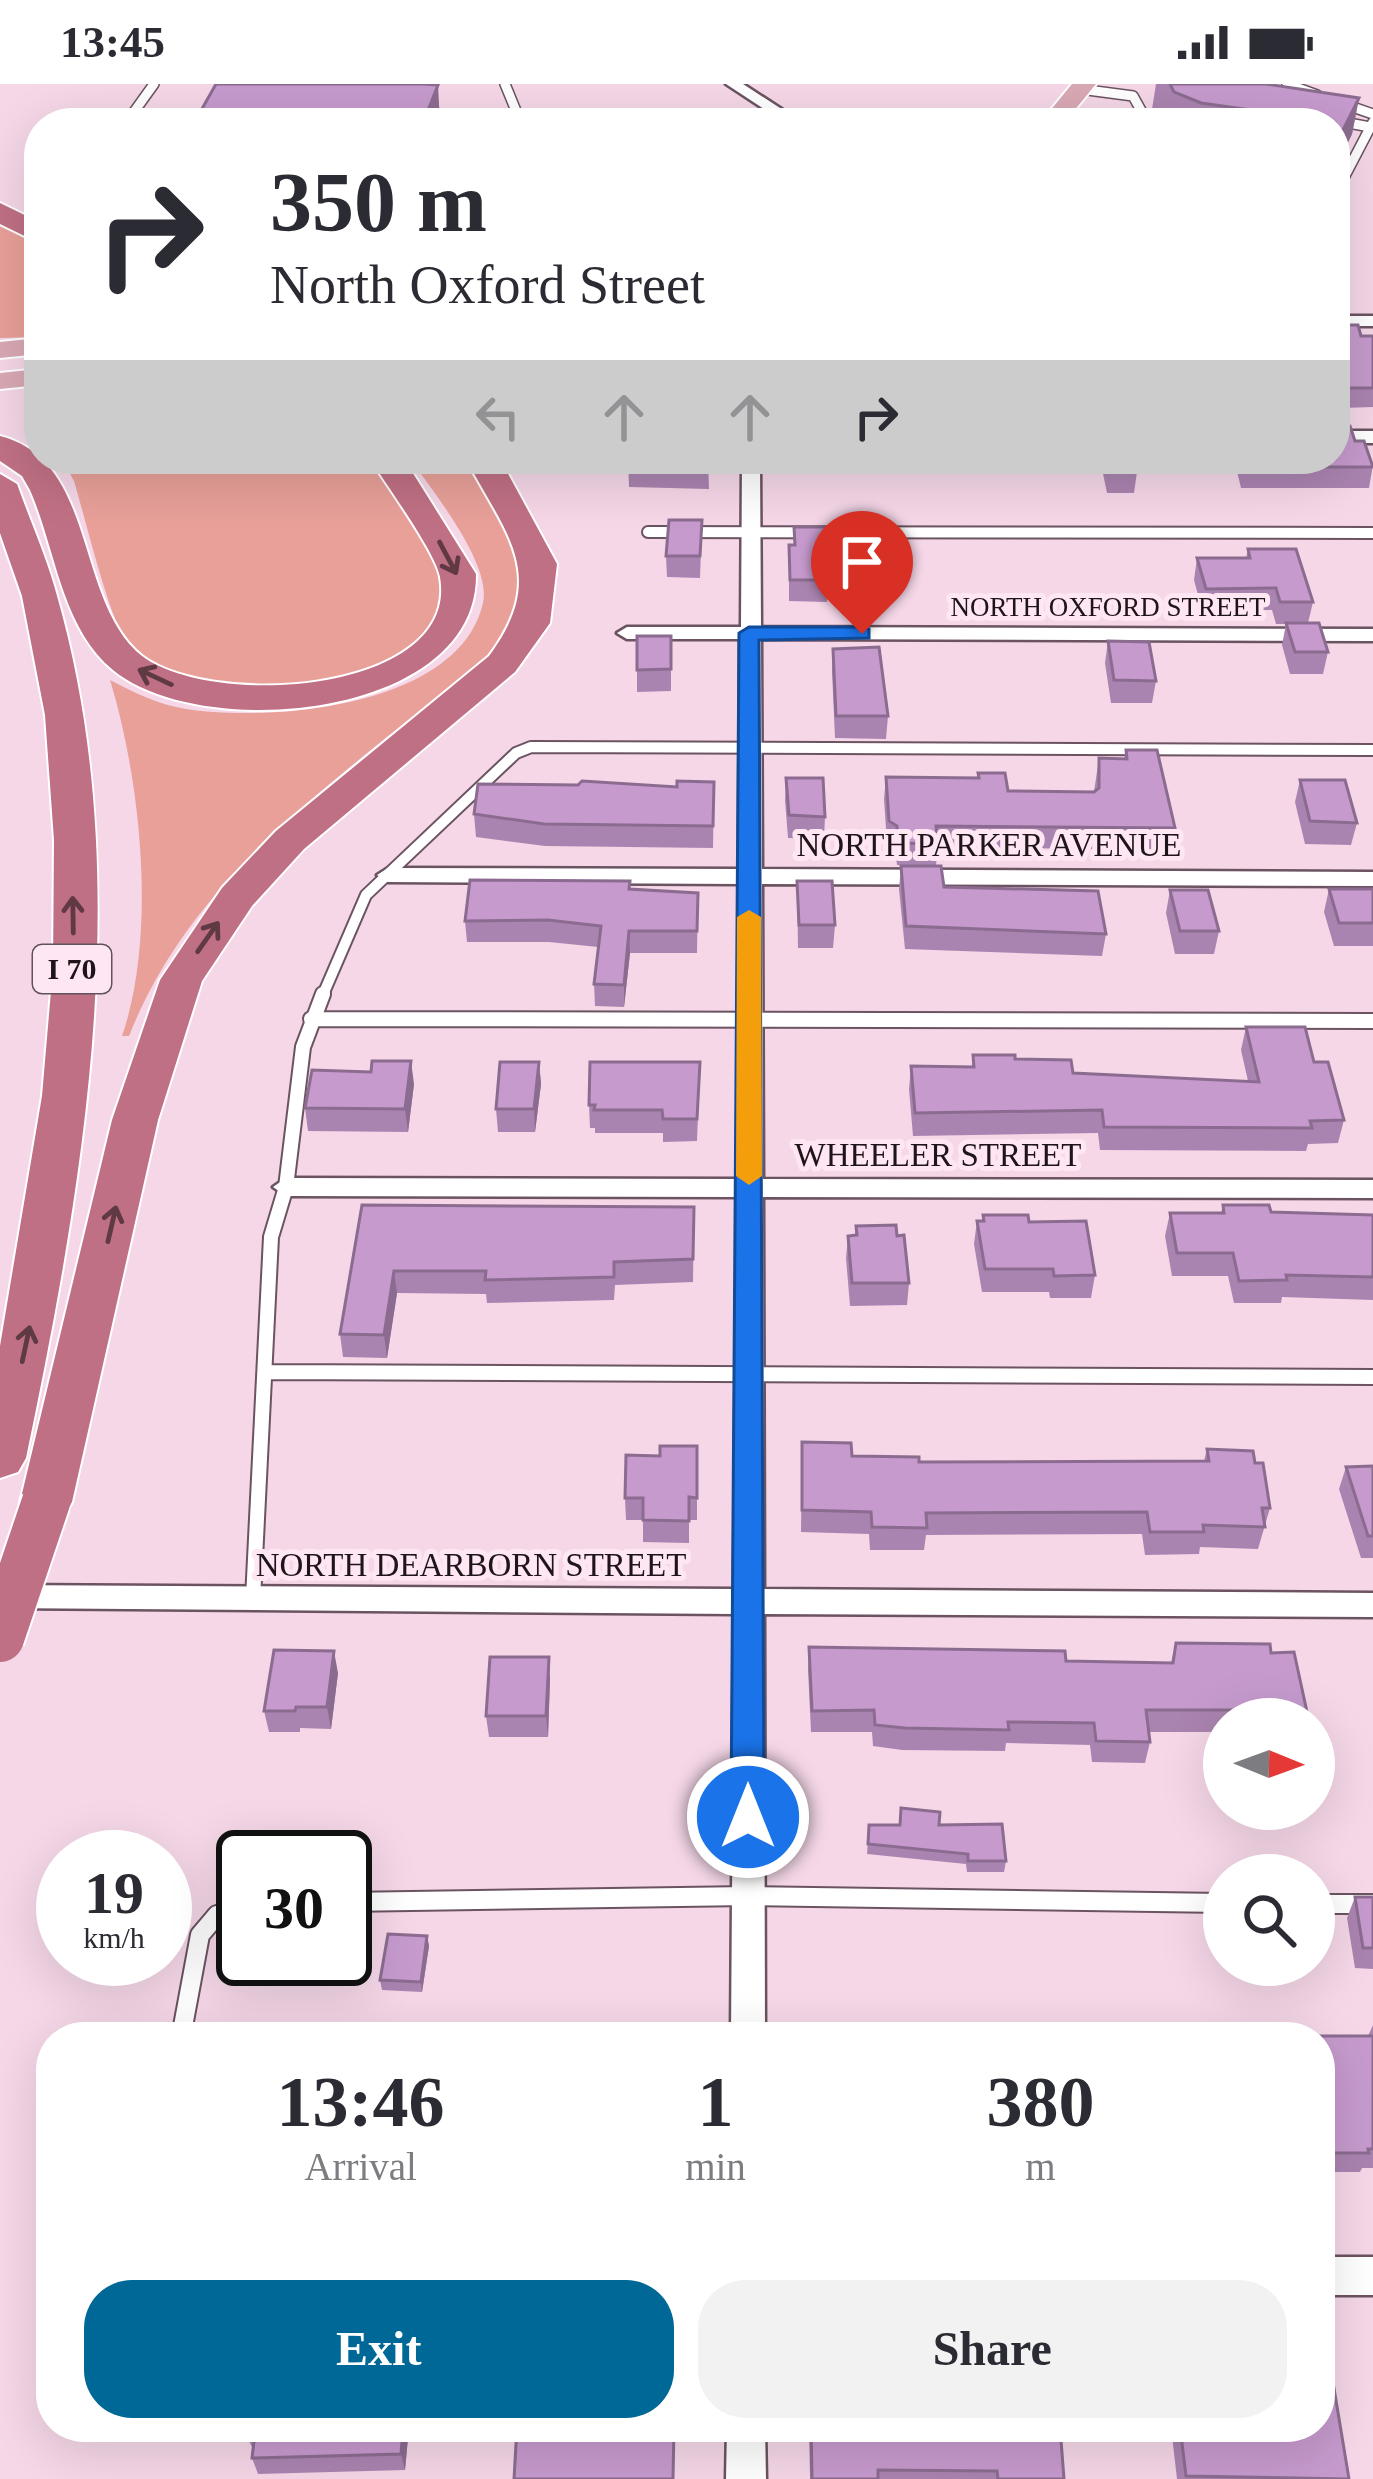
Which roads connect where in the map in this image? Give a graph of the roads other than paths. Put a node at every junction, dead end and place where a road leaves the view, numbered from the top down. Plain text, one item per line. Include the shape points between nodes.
1 (733, 84) edge
2 (1287, 84) edge
3 (1082, 86) edge
4 (772, 108) edge
5 (1139, 108) edge
6 (1342, 108) edge
7 (1372, 121) edge
8 (1350, 165) edge
9 (37, 474) edge
10 (396, 474) edge
11 (492, 474) edge
12 (751, 474) edge
13 (0, 484) edge
14 (750, 531) junction
15 (648, 532) dead end
16 (1373, 533) edge
17 (627, 633) dead end
18 (749, 633) junction
19 (1373, 635) edge
20 (749, 748) junction
21 (1368, 749) edge
22 (1373, 762) edge
23 (388, 875) junction
24 (749, 876) junction
25 (1373, 879) edge
26 (311, 1019) junction
27 (748, 1020) junction
28 (1373, 1021) edge
29 (749, 1186) junction
30 (286, 1187) junction
31 (1373, 1189) edge
32 (267, 1372) junction
33 (747, 1377) junction
34 (1373, 1377) edge
35 (0, 1458) edge
36 (0, 1597) edge
37 (253, 1599) junction
38 (746, 1602) junction
39 (1373, 1605) edge
40 (0, 1638) edge
41 (748, 1896) junction
42 (372, 1902) edge
43 (1203, 1903) edge
44 (1335, 1904) edge
45 (1373, 1904) edge
46 (216, 1917) edge
47 (185, 2022) edge
48 (748, 2022) edge
49 (1335, 2276) edge
50 (1373, 2276) edge
51 (746, 2442) edge
52 (746, 2479) edge

1 - 4 street
2 - 6 lane
3 - 5 lane via 1132,96
7 - 8 lane
10 -> 9 highway via 458,574 451,621 395,670 320,694 260,699 184,689 125,662 101,634
40 -> 11 highway, bridge via 46,1502 141,1097 181,980 237,897 290,840 502,664 532,623 540,582 535,549
12 - 14 street
35 -> 13 highway, I 70 via 50,1210 73,913 54,668 29,557
14 - 15 lane
14 - 16 lane
14 - 18 street
17 - 18 street, NORTH OXFORD STREET
18 - 19 street, NORTH OXFORD STREET
18 - 20 street
20 - 21 lane
20 - 23 lane via 531,746
20 - 24 street
21 - 22 lane
23 - 24 street, NORTH PARKER AVENUE
23 - 26 lane via 354,916
24 - 25 street, NORTH PARKER AVENUE
24 - 27 street
26 - 27 lane
26 - 30 lane
27 - 28 lane
27 - 29 street
29 - 30 street, WHEELER STREET
29 - 31 street, WHEELER STREET
29 - 33 street
30 - 32 lane via 271,1237
32 - 33 lane
32 - 37 lane
33 - 34 lane
33 - 38 street
36 - 37 street, NORTH DEARBORN STREET
37 - 38 street, NORTH DEARBORN STREET
38 - 39 street, NORTH DEARBORN STREET
38 - 41 street
41 - 42 lane
41 - 43 lane
41 - 48 street
44 - 45 lane
46 - 47 lane via 200,1934
49 - 50 street
51 - 52 street

